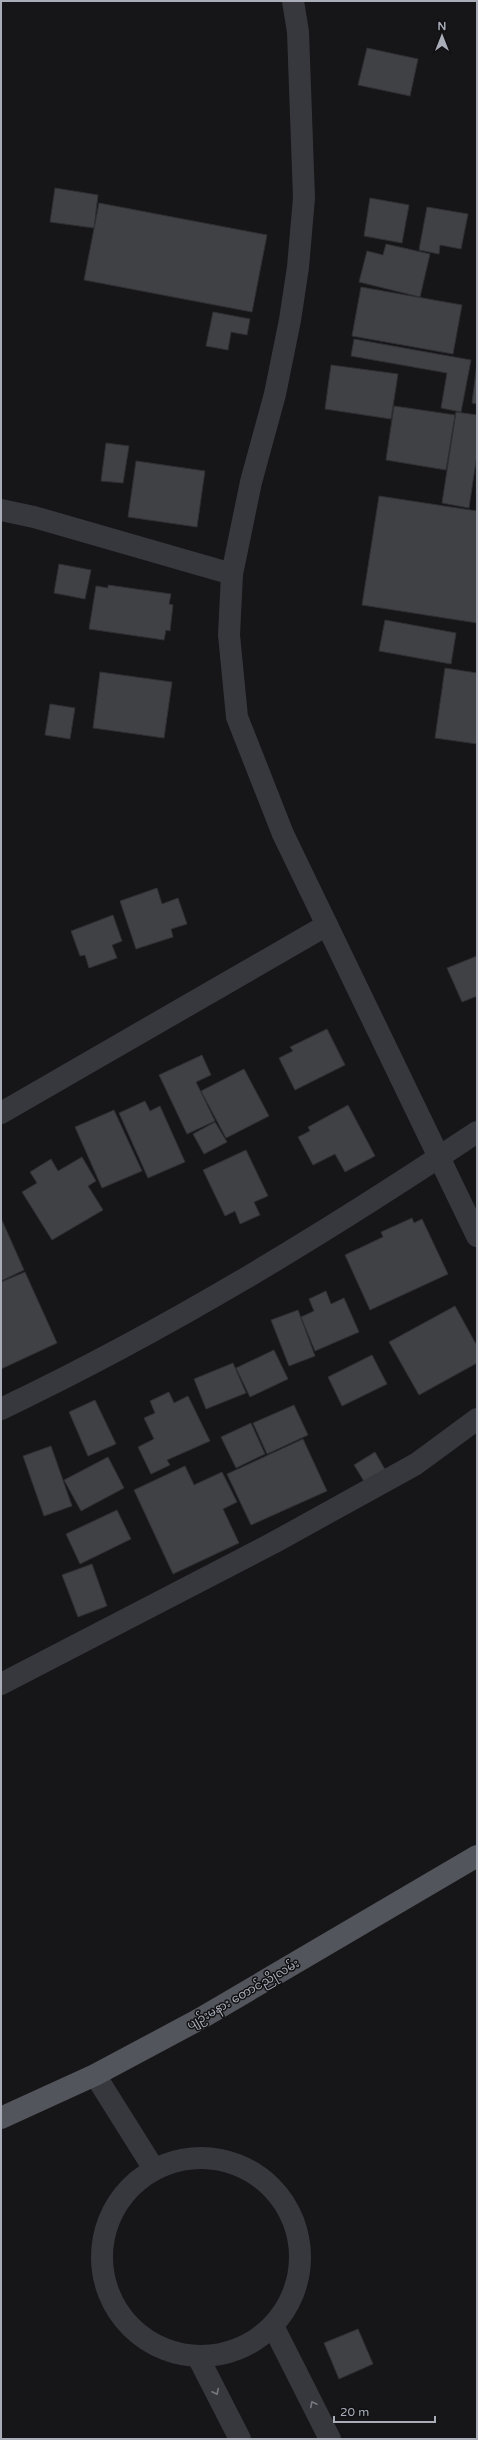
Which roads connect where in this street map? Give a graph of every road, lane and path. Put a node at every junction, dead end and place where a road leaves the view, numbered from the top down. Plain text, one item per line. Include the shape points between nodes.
1 (293, 1) edge
2 (1, 510) edge
3 (232, 574) junction
4 (327, 925) junction
5 (1, 1113) edge
6 (477, 1132) edge
7 (438, 1158) junction
8 (477, 1236) edge
9 (1, 1409) edge
10 (477, 1419) edge
11 (1, 1684) edge
12 (477, 1856) edge
13 (95, 2075) junction
14 (1, 2118) edge
15 (154, 2169) junction
16 (273, 2326) junction
17 (198, 2357) junction
18 (240, 2439) edge
19 (330, 2439) edge

1 - 3 street via 298,32 304,198 298,267 275,394 251,482
2 - 3 street via 34,517
3 - 4 street via 229,634 237,716 283,834
4 - 5 street
4 - 7 street
6 - 7 street
7 - 8 street
7 - 9 street via 252,1276 61,1380
10 - 11 street via 416,1464 280,1540
12 - 13 main road, ပျဉ်းမနား တောင်ညိုလမ်း via 198,2020
13 - 14 main road, ပျဉ်းမနား တောင်ညိုလမ်း
13 - 15 street
15 - 16 street via 184,2159 215,2158 245,2168 271,2186 289,2211 300,2240 300,2271 291,2301
15 - 17 street via 128,2189 110,2216 102,2247 104,2280 116,2310 138,2334 166,2351
16 - 17 street via 239,2350
19 -> 16 street
17 -> 18 street

